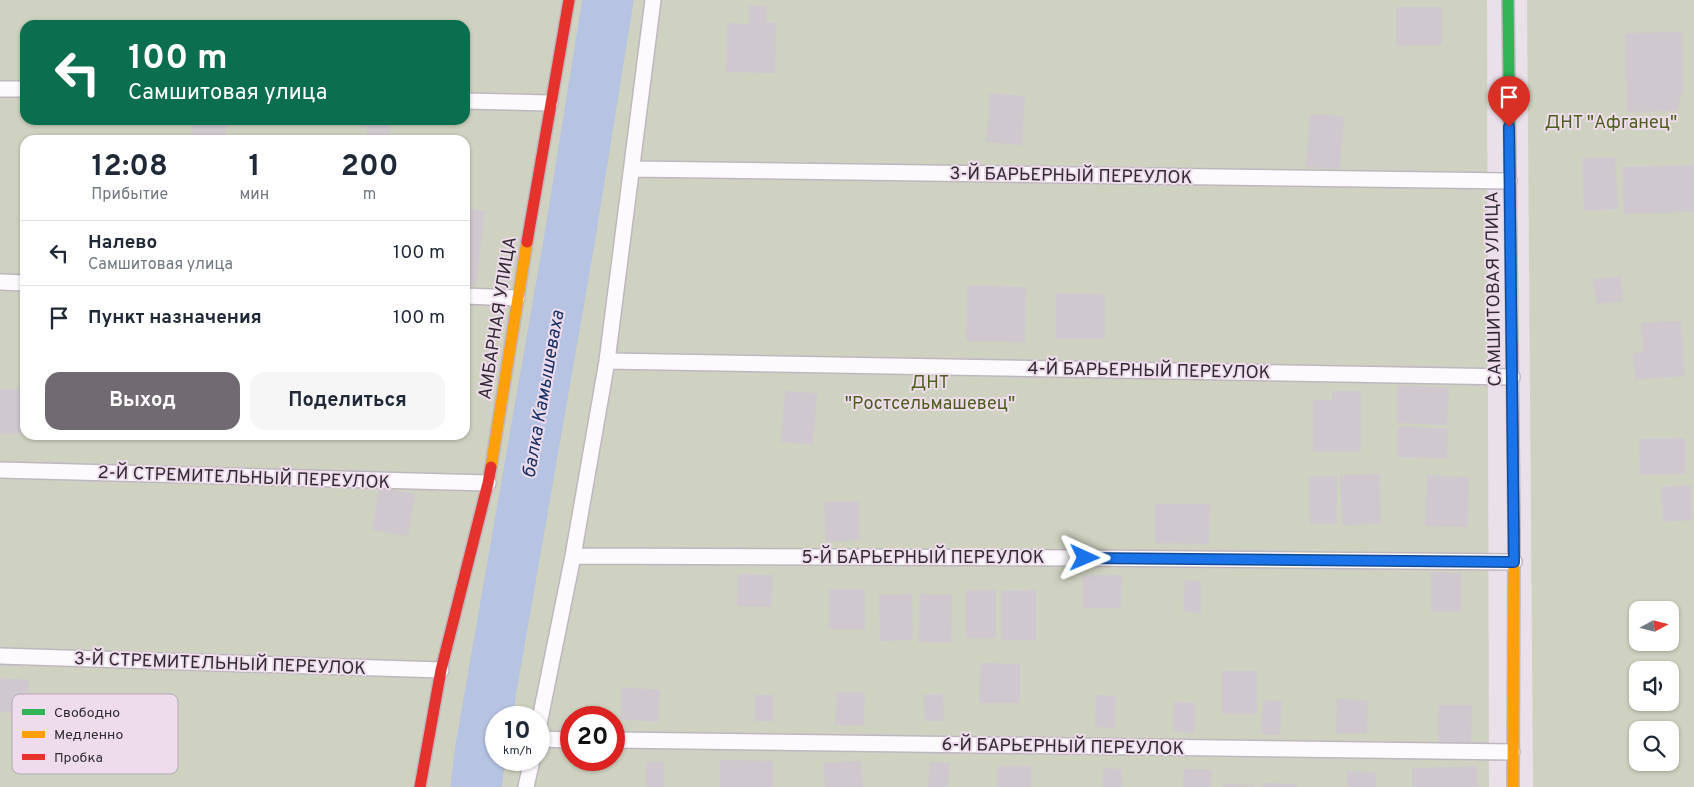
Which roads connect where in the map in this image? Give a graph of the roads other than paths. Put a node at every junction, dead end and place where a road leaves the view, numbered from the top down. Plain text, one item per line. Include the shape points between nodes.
1 (569, 0) edge
2 (653, 0) edge
3 (1508, 0) edge
4 (0, 88) edge
5 (20, 89) edge
6 (470, 101) edge
7 (550, 103) junction
8 (632, 169) junction
9 (1510, 181) junction
10 (0, 282) edge
11 (20, 283) edge
12 (470, 296) edge
13 (517, 298) junction
14 (607, 360) junction
15 (1512, 377) junction
16 (0, 470) edge
17 (488, 484) junction
18 (573, 556) junction
19 (1514, 562) junction
20 (0, 656) edge
21 (441, 670) junction
22 (543, 706) edge
23 (625, 740) edge
24 (1512, 752) junction
25 (530, 771) edge
26 (420, 787) edge
27 (526, 787) edge
28 (1513, 787) edge

1 - 7 street, АМБАРНАЯ УЛИЦА
2 - 8 lane
3 - 9 street, САМШИТОВАЯ УЛИЦА
4 - 5 lane
6 - 7 lane
7 - 13 street, АМБАРНАЯ УЛИЦА
8 - 9 lane, 3-Й БАРЬЕРНЫЙ ПЕРЕУЛОК
8 - 14 lane
9 - 15 street, САМШИТОВАЯ УЛИЦА
10 - 11 lane
12 - 13 lane
13 - 17 street, АМБАРНАЯ УЛИЦА
14 - 15 lane, 4-Й БАРЬЕРНЫЙ ПЕРЕУЛОК
14 - 18 lane
15 - 19 street, САМШИТОВАЯ УЛИЦА
16 - 17 lane, 2-Й СТРЕМИТЕЛЬНЫЙ ПЕРЕУЛОК
17 - 21 street, АМБАРНАЯ УЛИЦА
18 - 19 lane, 5-Й БАРЬЕРНЫЙ ПЕРЕУЛОК
18 - 22 lane
19 - 24 street, САМШИТОВАЯ УЛИЦА
20 - 21 lane, 3-Й СТРЕМИТЕЛЬНЫЙ ПЕРЕУЛОК
21 - 26 street, АМБАРНАЯ УЛИЦА
23 - 24 lane, 6-Й БАРЬЕРНЫЙ ПЕРЕУЛОК
24 - 28 street, САМШИТОВАЯ УЛИЦА
25 - 27 lane

